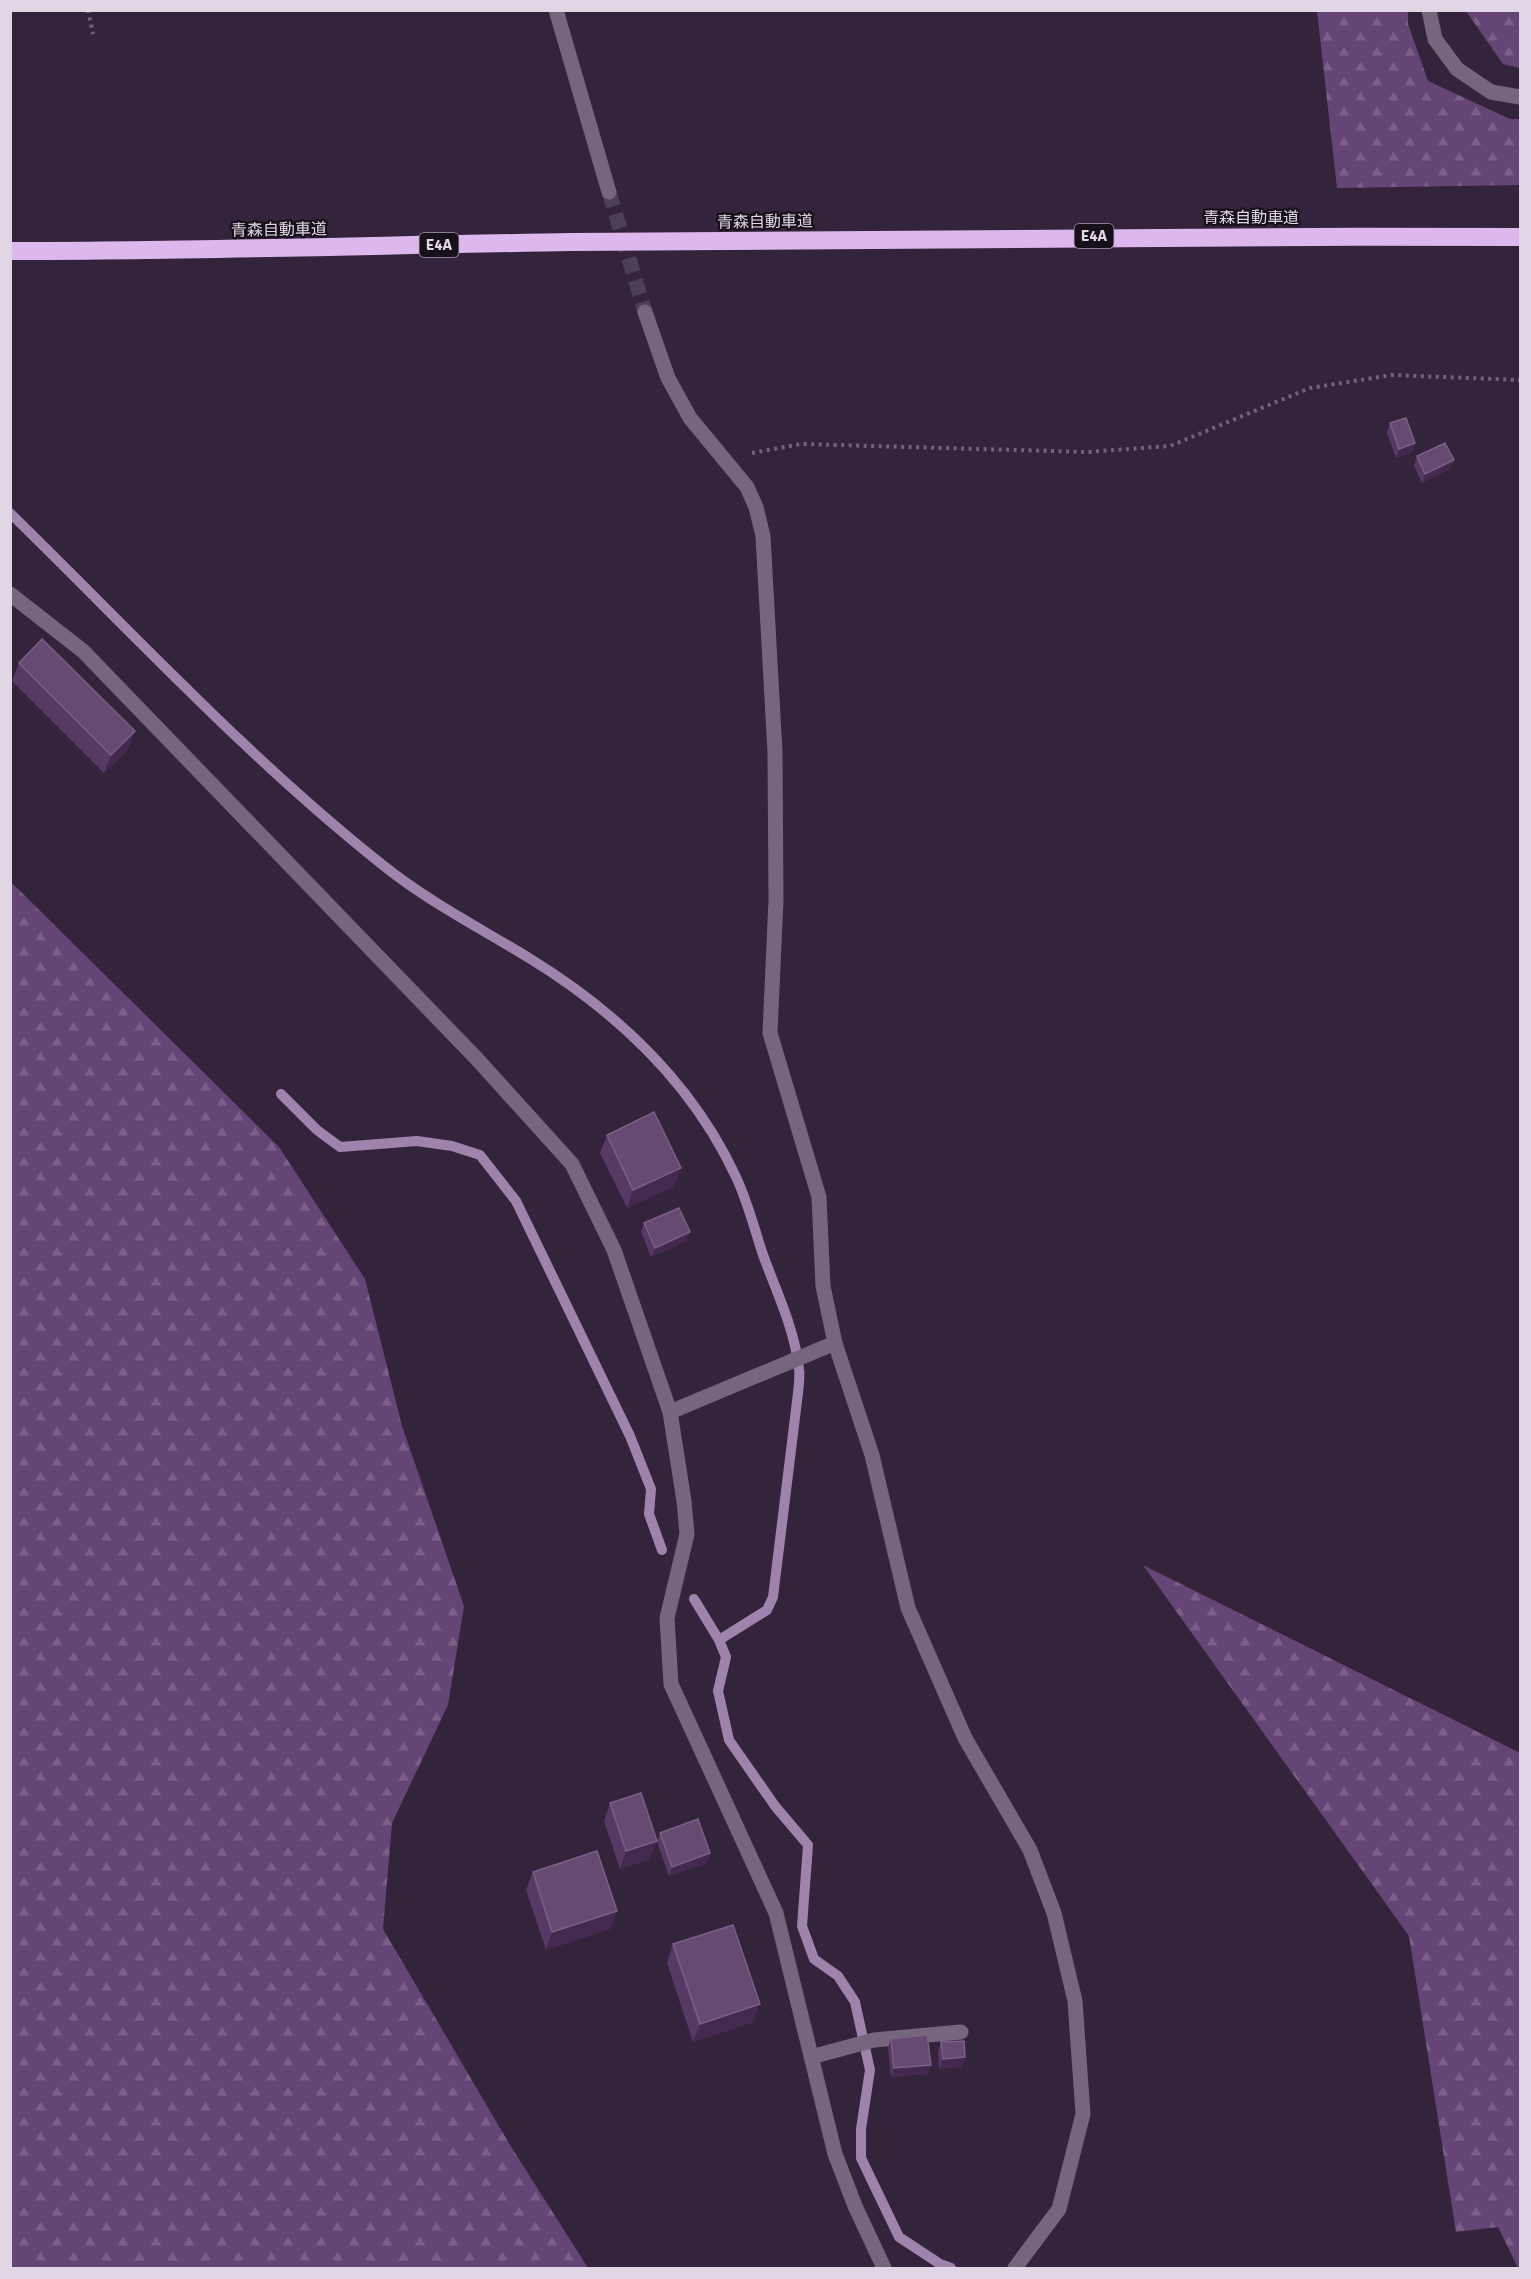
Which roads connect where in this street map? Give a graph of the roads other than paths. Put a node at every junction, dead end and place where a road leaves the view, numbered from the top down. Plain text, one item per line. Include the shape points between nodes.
1 (556, 10) edge
2 (1429, 10) edge
3 (1521, 97) edge
4 (609, 192) tunnel mouth
5 (1521, 237) edge
6 (10, 252) edge
7 (645, 312) tunnel mouth
8 (10, 594) edge
9 (835, 1343) junction
10 (670, 1412) junction
11 (961, 2032) dead end
12 (811, 2056) junction
13 (884, 2268) edge
14 (1015, 2268) edge

1 - 4 street
2 - 3 street via 1435,39 1456,69 1491,92
5 - 6 highway, 青森自動車道 / E4A via 1101,236
7 - 9 street via 668,378 690,418 747,487 763,536 775,752 776,900 770,1033 819,1197 824,1286
8 - 10 street via 83,651 477,1059 572,1164 614,1250
9 - 10 street
9 - 14 street via 872,1455 908,1608 965,1738 1030,1850 1054,1913 1075,2001 1083,2114 1059,2209
10 - 12 street via 687,1534 667,1618 671,1684 776,1912
11 - 12 street via 874,2040
12 - 13 street via 835,2154

